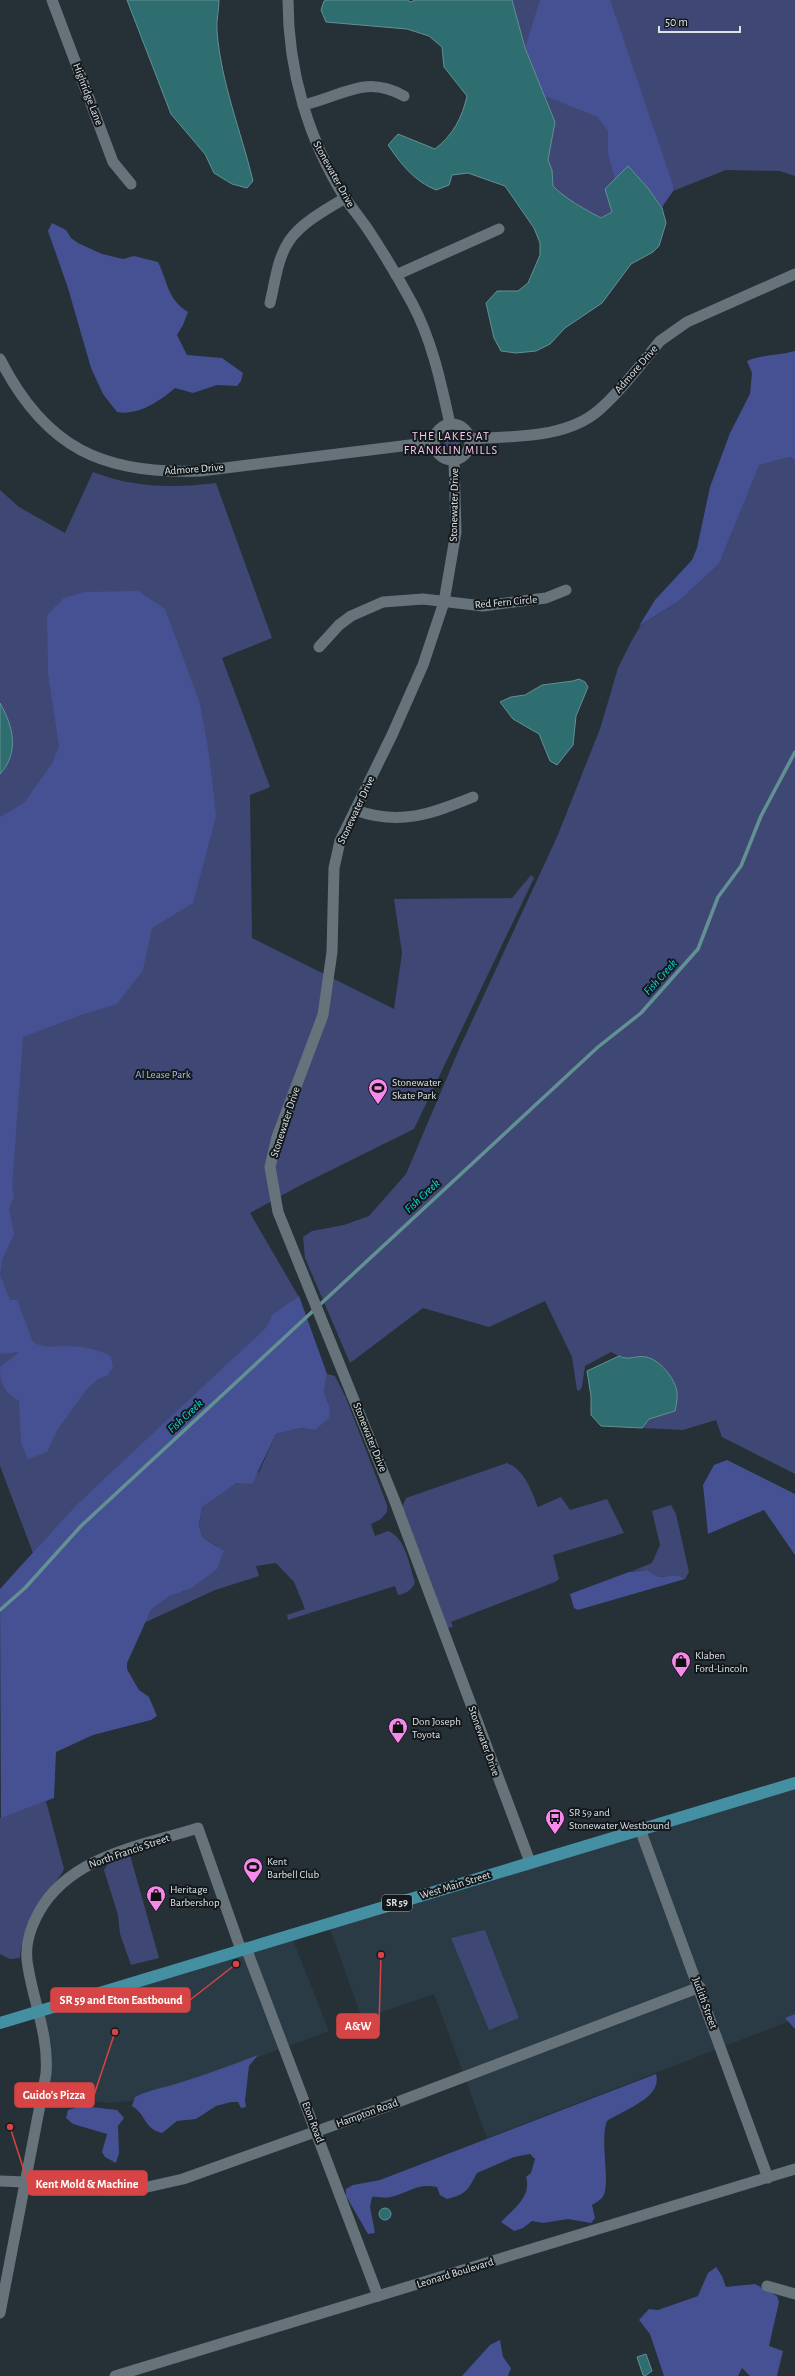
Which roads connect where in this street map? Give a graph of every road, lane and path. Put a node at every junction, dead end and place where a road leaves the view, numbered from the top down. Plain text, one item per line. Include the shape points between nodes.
1 (52, 0) edge
2 (288, 0) edge
3 (404, 96) dead end
4 (304, 105) junction
5 (131, 184) dead end
6 (345, 198) junction
7 (499, 229) dead end
8 (795, 274) edge
9 (396, 275) junction
10 (270, 303) dead end
11 (0, 359) edge
12 (450, 424) junction
13 (470, 439) junction
14 (434, 442) junction
15 (454, 460) junction
16 (566, 590) dead end
17 (444, 602) junction
18 (319, 647) dead end
19 (473, 797) dead end
20 (355, 810) junction
21 (795, 1783) edge
22 (198, 1828) joint
23 (640, 1829) junction
24 (530, 1862) junction
25 (244, 1949) junction
26 (700, 1987) junction
27 (40, 2011) junction
28 (0, 2023) edge
29 (316, 2131) junction
30 (795, 2169) edge
31 (768, 2178) junction
32 (0, 2181) edge
33 (25, 2185) junction
34 (767, 2286) dead end
35 (795, 2294) edge
36 (378, 2296) junction
37 (0, 2313) edge
38 (115, 2376) edge

1 - 5 street, Highridge Lane via 113,162
2 - 4 street, Stonewater Drive via 292,58
3 - 4 street via 389,88 368,85
4 - 6 street, Stonewater Drive via 313,134
6 - 9 street, Stonewater Drive
6 - 10 street via 312,219 289,241 277,270
7 - 9 street
8 - 13 street, Admore Drive via 687,322 671,332 598,411 579,422 547,433
9 - 12 street, Stonewater Drive via 413,304 426,335 441,381
11 - 14 street, Admore Drive via 14,387 33,413 58,435 84,452 127,468 164,472 201,471
12 - 13 street via 463,427
12 - 14 street via 438,430
13 - 15 street via 466,453
14 - 15 street via 440,456
15 - 17 street, Stonewater Drive via 456,532
16 - 17 street, Red Fern Circle via 546,598 514,603 483,606
17 - 18 street, Red Fern Circle via 403,600 384,602 366,608 339,625
17 - 20 street, Stonewater Drive via 424,664
19 - 20 street via 402,819 376,817
20 - 24 street, Stonewater Drive via 340,841 334,868 332,952 323,1015 277,1138 270,1167 278,1212 394,1499
21 - 23 main road, West Main Street / SR 59
22 - 25 street, Eton Road
22 - 27 street, North Francis Street via 96,1861 75,1872 58,1886 33,1922 26,1945 28,1969
23 - 24 main road, West Main Street / SR 59
23 - 26 street, Judith Street
24 - 25 main road, West Main Street / SR 59
25 - 27 main road, West Main Street / SR 59
25 - 29 street, Eton Road
26 - 29 street, Hampton Road
26 - 31 street, Judith Street
27 - 28 main road, West Main Street / SR 59
27 - 33 street, North Francis Street via 46,2049 46,2074
29 - 33 street, Hampton Road via 164,2184 114,2190
29 - 36 street, Eton Road
30 - 31 street, Leonard Boulevard
31 - 36 street, Leonard Boulevard
32 - 33 street, Hampton Road
33 - 37 street, North Francis Street
34 - 35 street
36 - 38 street, Leonard Boulevard

